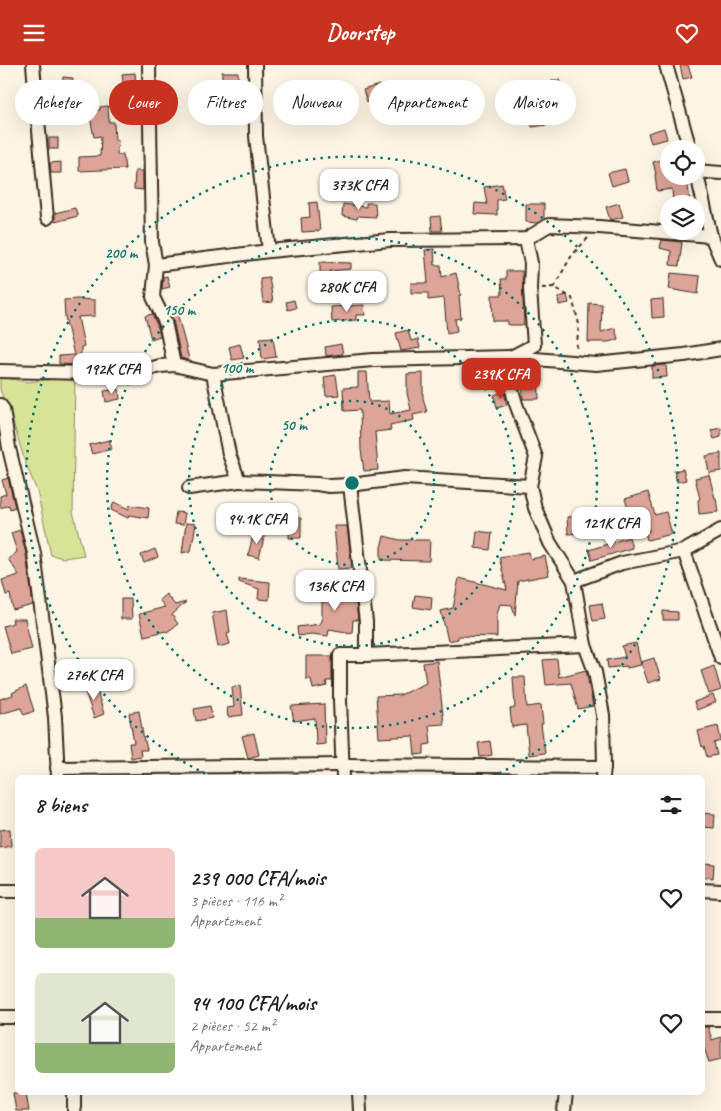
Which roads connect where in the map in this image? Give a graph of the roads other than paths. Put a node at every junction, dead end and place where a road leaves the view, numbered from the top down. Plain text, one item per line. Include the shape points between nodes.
1 (33, 65) edge
2 (149, 65) edge
3 (255, 65) edge
4 (666, 65) edge
5 (687, 140) edge
6 (705, 171) edge
7 (721, 173) edge
8 (699, 185) edge
9 (46, 218) dead end
10 (711, 236) junction
11 (526, 239) junction
12 (270, 251) junction
13 (721, 259) edge
14 (156, 265) junction
15 (721, 349) edge
16 (511, 357) junction
17 (174, 365) junction
18 (0, 371) edge
19 (213, 374) junction
20 (0, 405) edge
21 (239, 481) junction
22 (350, 485) junction
23 (530, 486) junction
24 (189, 488) dead end
25 (721, 530) edge
26 (684, 551) junction
27 (574, 581) junction
28 (585, 645) junction
29 (366, 655) junction
30 (721, 658) edge
31 (342, 771) edge
32 (604, 772) edge
33 (58, 773) edge
34 (0, 891) edge
35 (15, 891) edge
36 (705, 891) edge
37 (721, 891) edge
38 (0, 1017) edge
39 (15, 1017) edge
40 (705, 1019) edge
41 (721, 1019) edge
42 (74, 1095) edge
43 (359, 1095) edge
44 (566, 1095) edge
45 (74, 1111) edge
46 (360, 1111) edge
47 (564, 1111) edge

1 - 9 street
2 - 14 street via 152,242
3 - 12 street via 256,136
4 - 5 street
6 - 7 street
8 - 10 street
10 - 11 street via 549,225
10 - 13 street
11 - 12 street via 390,240
11 - 16 street via 531,263 534,345
12 - 14 street
14 - 17 street via 153,297 165,322
15 - 16 street via 596,364
16 - 19 street via 373,360
16 - 23 street via 507,373 536,457
17 - 18 street via 129,374
17 - 19 street
19 - 21 street via 229,454
20 - 33 street via 34,553 55,717
21 - 22 street
21 - 24 street
22 - 23 street via 405,478
22 - 29 street via 366,622
23 - 27 street via 535,508 550,543
25 - 26 street
26 - 27 street via 622,563
26 - 30 street
27 - 28 street
28 - 29 street
28 - 32 street via 603,715
29 - 31 street via 340,655
31 - 32 street
31 - 33 street
34 - 35 street
36 - 37 street
38 - 39 street
40 - 41 street
42 - 45 street
43 - 46 street
44 - 47 street

